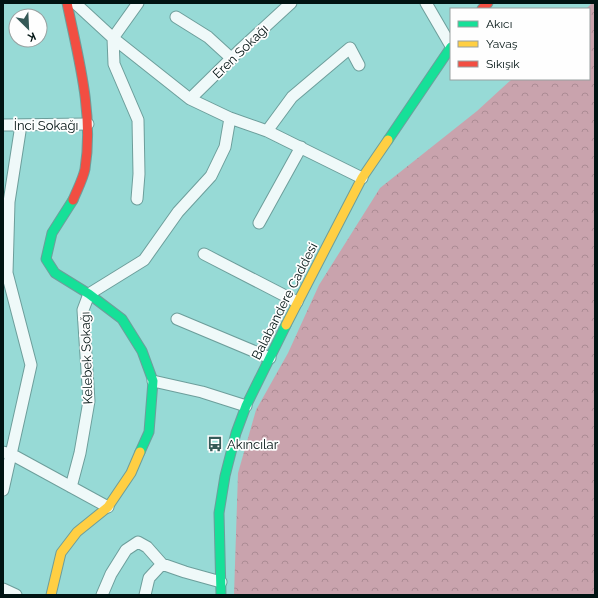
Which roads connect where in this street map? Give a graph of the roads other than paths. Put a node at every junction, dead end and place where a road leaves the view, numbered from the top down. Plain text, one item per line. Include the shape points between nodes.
1 (68, 3) edge
2 (75, 3) edge
3 (138, 3) edge
4 (291, 3) edge
5 (426, 3) edge
6 (176, 17) dead end
7 (113, 38) junction
8 (450, 45) edge
9 (450, 48) edge
10 (231, 58) junction
11 (359, 65) dead end
12 (190, 99) junction
13 (230, 118) junction
14 (88, 124) junction
15 (3, 125) edge
16 (21, 125) junction
17 (267, 131) junction
18 (301, 147) junction
19 (362, 178) junction
20 (136, 199) dead end
21 (259, 223) dead end
22 (204, 254) dead end
23 (89, 294) junction
24 (297, 302) junction
25 (177, 319) dead end
26 (270, 358) junction
27 (153, 381) junction
28 (246, 406) junction
29 (7, 453) edge
30 (71, 487) junction
31 (3, 490) edge
32 (108, 507) junction
33 (162, 564) junction
34 (221, 582) junction
35 (3, 589) edge
36 (16, 595) edge
37 (51, 595) edge
38 (102, 595) edge
39 (145, 595) edge
40 (221, 595) edge

1 - 14 street via 85,92
2 - 7 street
3 - 7 street
4 - 10 street, Eren Sokağı
5 - 8 street
6 - 10 street via 208,37
7 - 12 street
7 - 20 street via 114,64 138,120 139,174
9 - 19 street, Balabandere Caddesi
10 - 12 street, Eren Sokağı
11 - 17 street via 350,48 292,97
12 - 13 street
13 - 17 street
13 - 23 street, Kelebek Sokağı via 225,147 211,176 178,212 144,260
14 - 16 street, İnci Sokağı
14 - 23 street via 85,170 72,203 52,233 46,259 56,273
15 - 16 street, İnci Sokağı
16 - 29 street via 9,202 7,273 31,365
17 - 18 street
18 - 19 street
18 - 21 street
19 - 24 street, Balabandere Caddesi
22 - 24 street
23 - 27 street via 122,319 142,351
23 - 30 street, Kelebek Sokağı via 83,310 89,401
24 - 26 street, Balabandere Caddesi
25 - 26 street
26 - 28 street, Balabandere Caddesi
27 - 28 street via 202,392
27 - 32 street via 149,432 130,472
28 - 34 street, Balabandere Caddesi via 225,476 219,513
29 - 30 street
29 - 31 street
30 - 32 street
32 - 37 street via 77,532 62,553
33 - 34 street
33 - 38 street via 147,547 138,542 126,550
33 - 39 street via 149,578
34 - 40 street, Balabandere Caddesi
35 - 36 street

